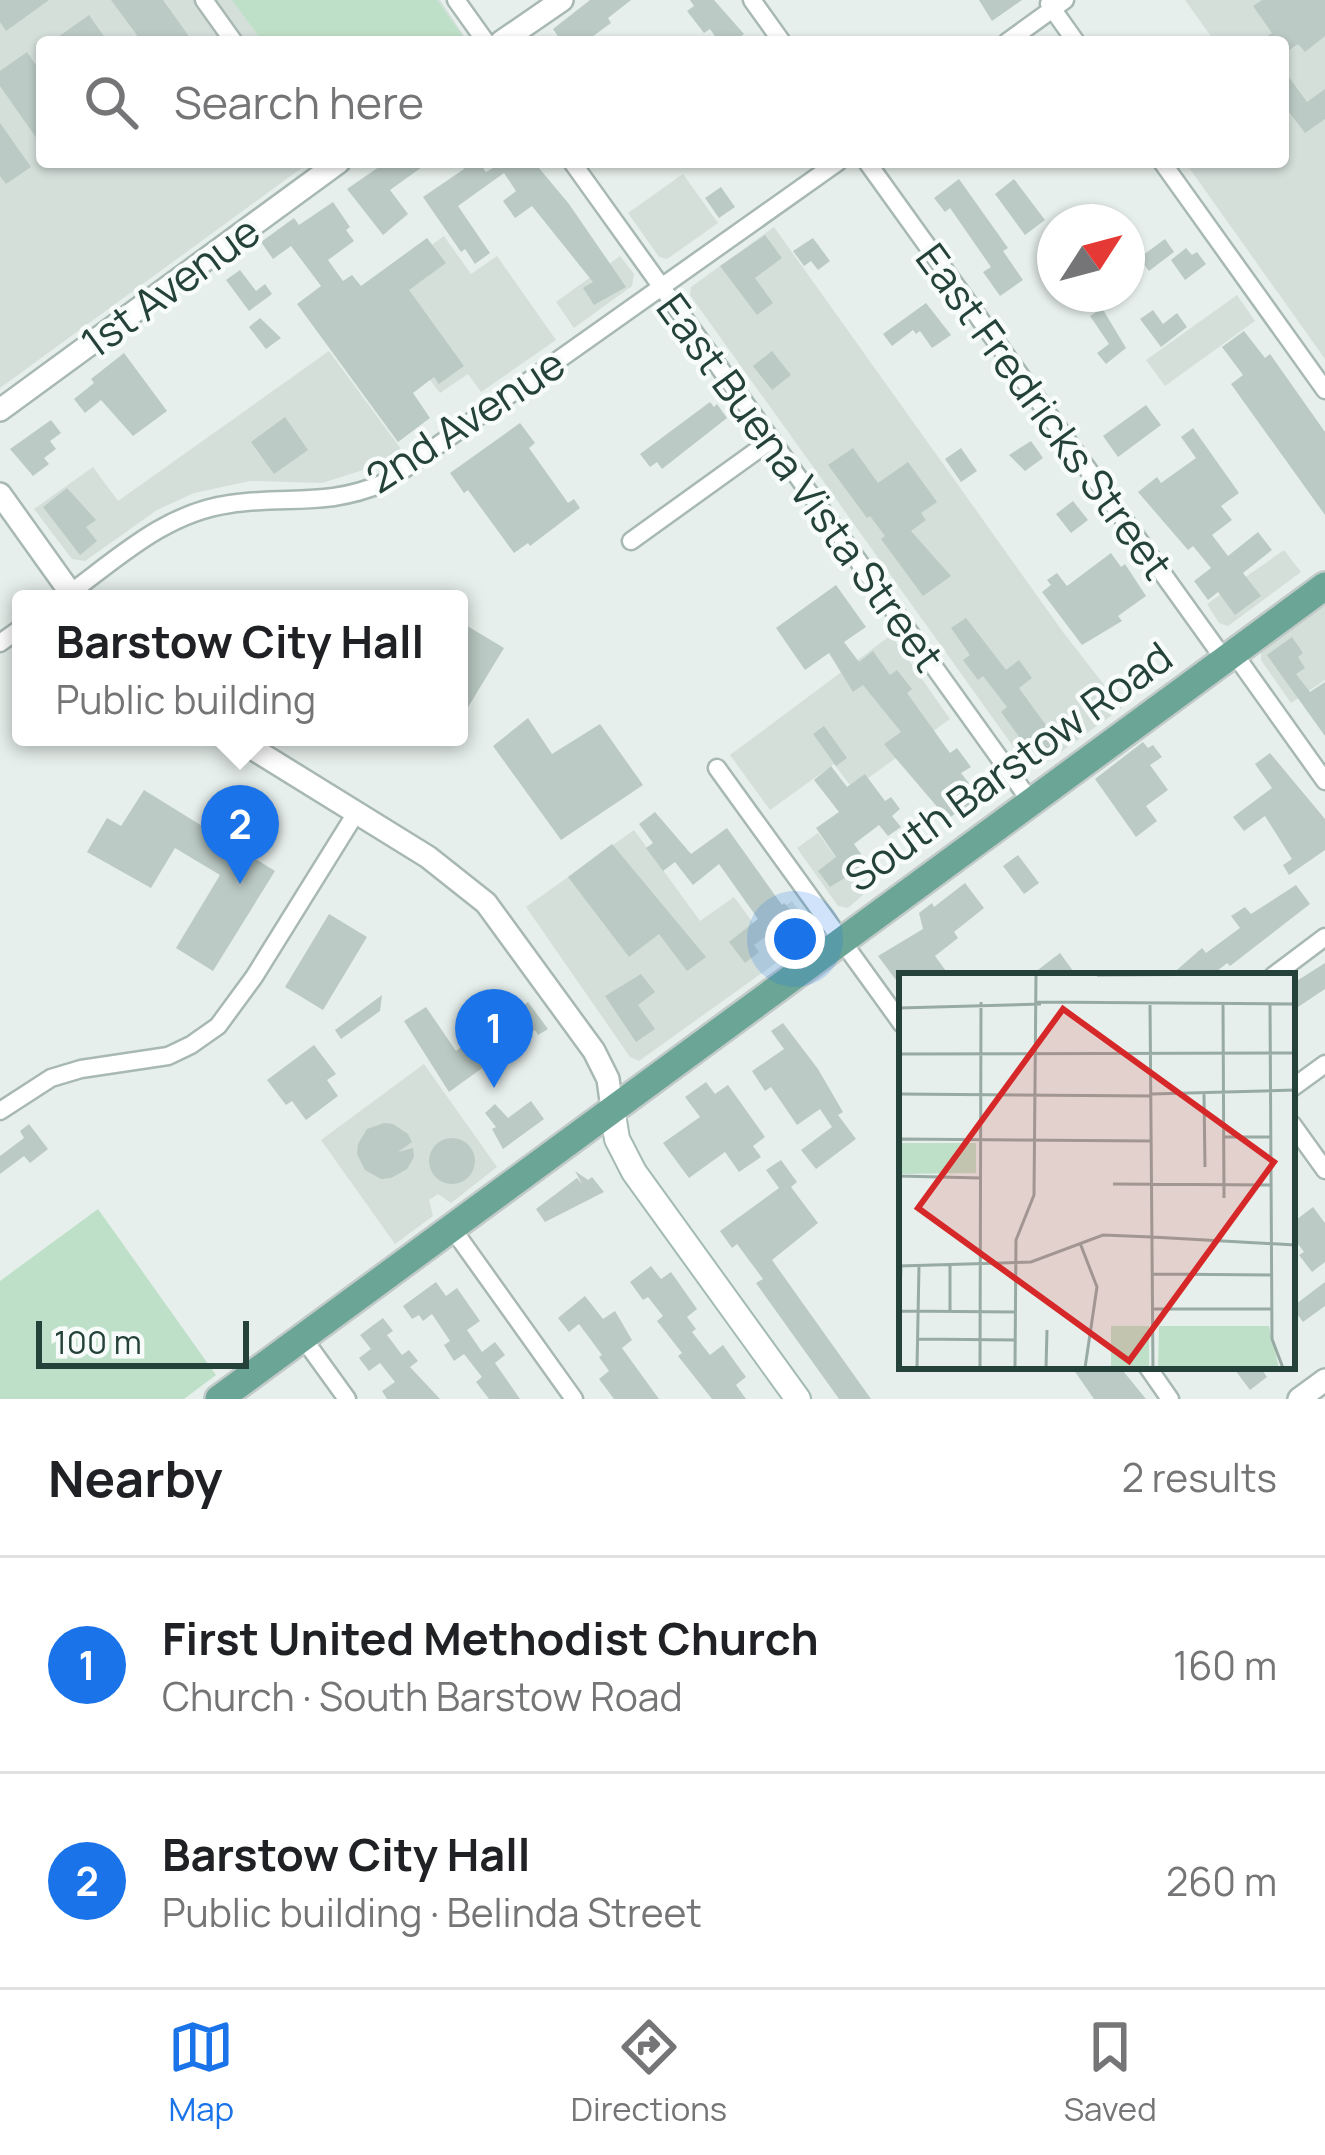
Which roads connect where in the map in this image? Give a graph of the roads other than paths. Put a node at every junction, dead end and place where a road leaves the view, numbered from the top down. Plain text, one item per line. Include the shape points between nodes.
1 (204, 0) edge
2 (456, 0) edge
3 (562, 0) edge
4 (752, 0) edge
5 (1055, 3) edge
6 (230, 36) edge
7 (482, 36) edge
8 (510, 36) edge
9 (778, 36) edge
10 (1014, 36) edge
11 (1073, 36) edge
12 (325, 168) edge
13 (576, 168) edge
14 (829, 168) edge
15 (871, 168) edge
16 (1166, 168) edge
17 (661, 286) junction
18 (1325, 390) edge
19 (0, 410) edge
20 (770, 441) junction
21 (0, 494) edge
22 (632, 541) dead end
23 (1325, 586) edge
24 (64, 590) edge
25 (78, 590) edge
26 (1229, 656) junction
27 (248, 746) edge
28 (717, 768) dead end
29 (1325, 781) edge
30 (1031, 802) junction
31 (356, 813) junction
32 (1325, 937) edge
33 (842, 941) junction
34 (1277, 973) edge
35 (899, 1020) edge
36 (1325, 1064) edge
37 (1295, 1086) edge
38 (612, 1108) junction
39 (0, 1111) edge
40 (1295, 1128) edge
41 (1325, 1170) edge
42 (452, 1228) junction
43 (304, 1338) junction
44 (1149, 1369) edge
45 (1325, 1380) edge
46 (219, 1399) edge
47 (347, 1399) edge
48 (574, 1399) edge
49 (798, 1399) edge
50 (1170, 1399) edge
51 (1299, 1399) edge

1 - 6 street
2 - 7 street
3 - 8 street
4 - 9 street
5 - 10 street
5 - 11 street
12 - 19 street, 1st Avenue
13 - 17 street, East Buena Vista Street
14 - 17 street, 2nd Avenue
15 - 26 street, East Fredricks Street
16 - 18 street
17 - 20 street, East Buena Vista Street
17 - 25 street, 2nd Avenue via 386,482 309,502 197,511 148,535
20 - 22 street
20 - 30 street, East Buena Vista Street
21 - 24 street
23 - 26 main road, South Barstow Road
26 - 29 street, East Fredricks Street
26 - 30 main road, South Barstow Road
27 - 31 street
28 - 33 street
30 - 33 main road, South Barstow Road
31 - 38 street via 468,885 501,918 594,1051
31 - 39 street via 218,1026 168,1056 51,1078
32 - 34 street
33 - 35 street
33 - 38 main road, South Barstow Road
36 - 37 street
38 - 42 main road, South Barstow Road
38 - 49 main road via 634,1172
40 - 41 street
42 - 43 main road, South Barstow Road
42 - 48 street
43 - 46 main road, South Barstow Road
43 - 47 street
44 - 50 street
45 - 51 street

